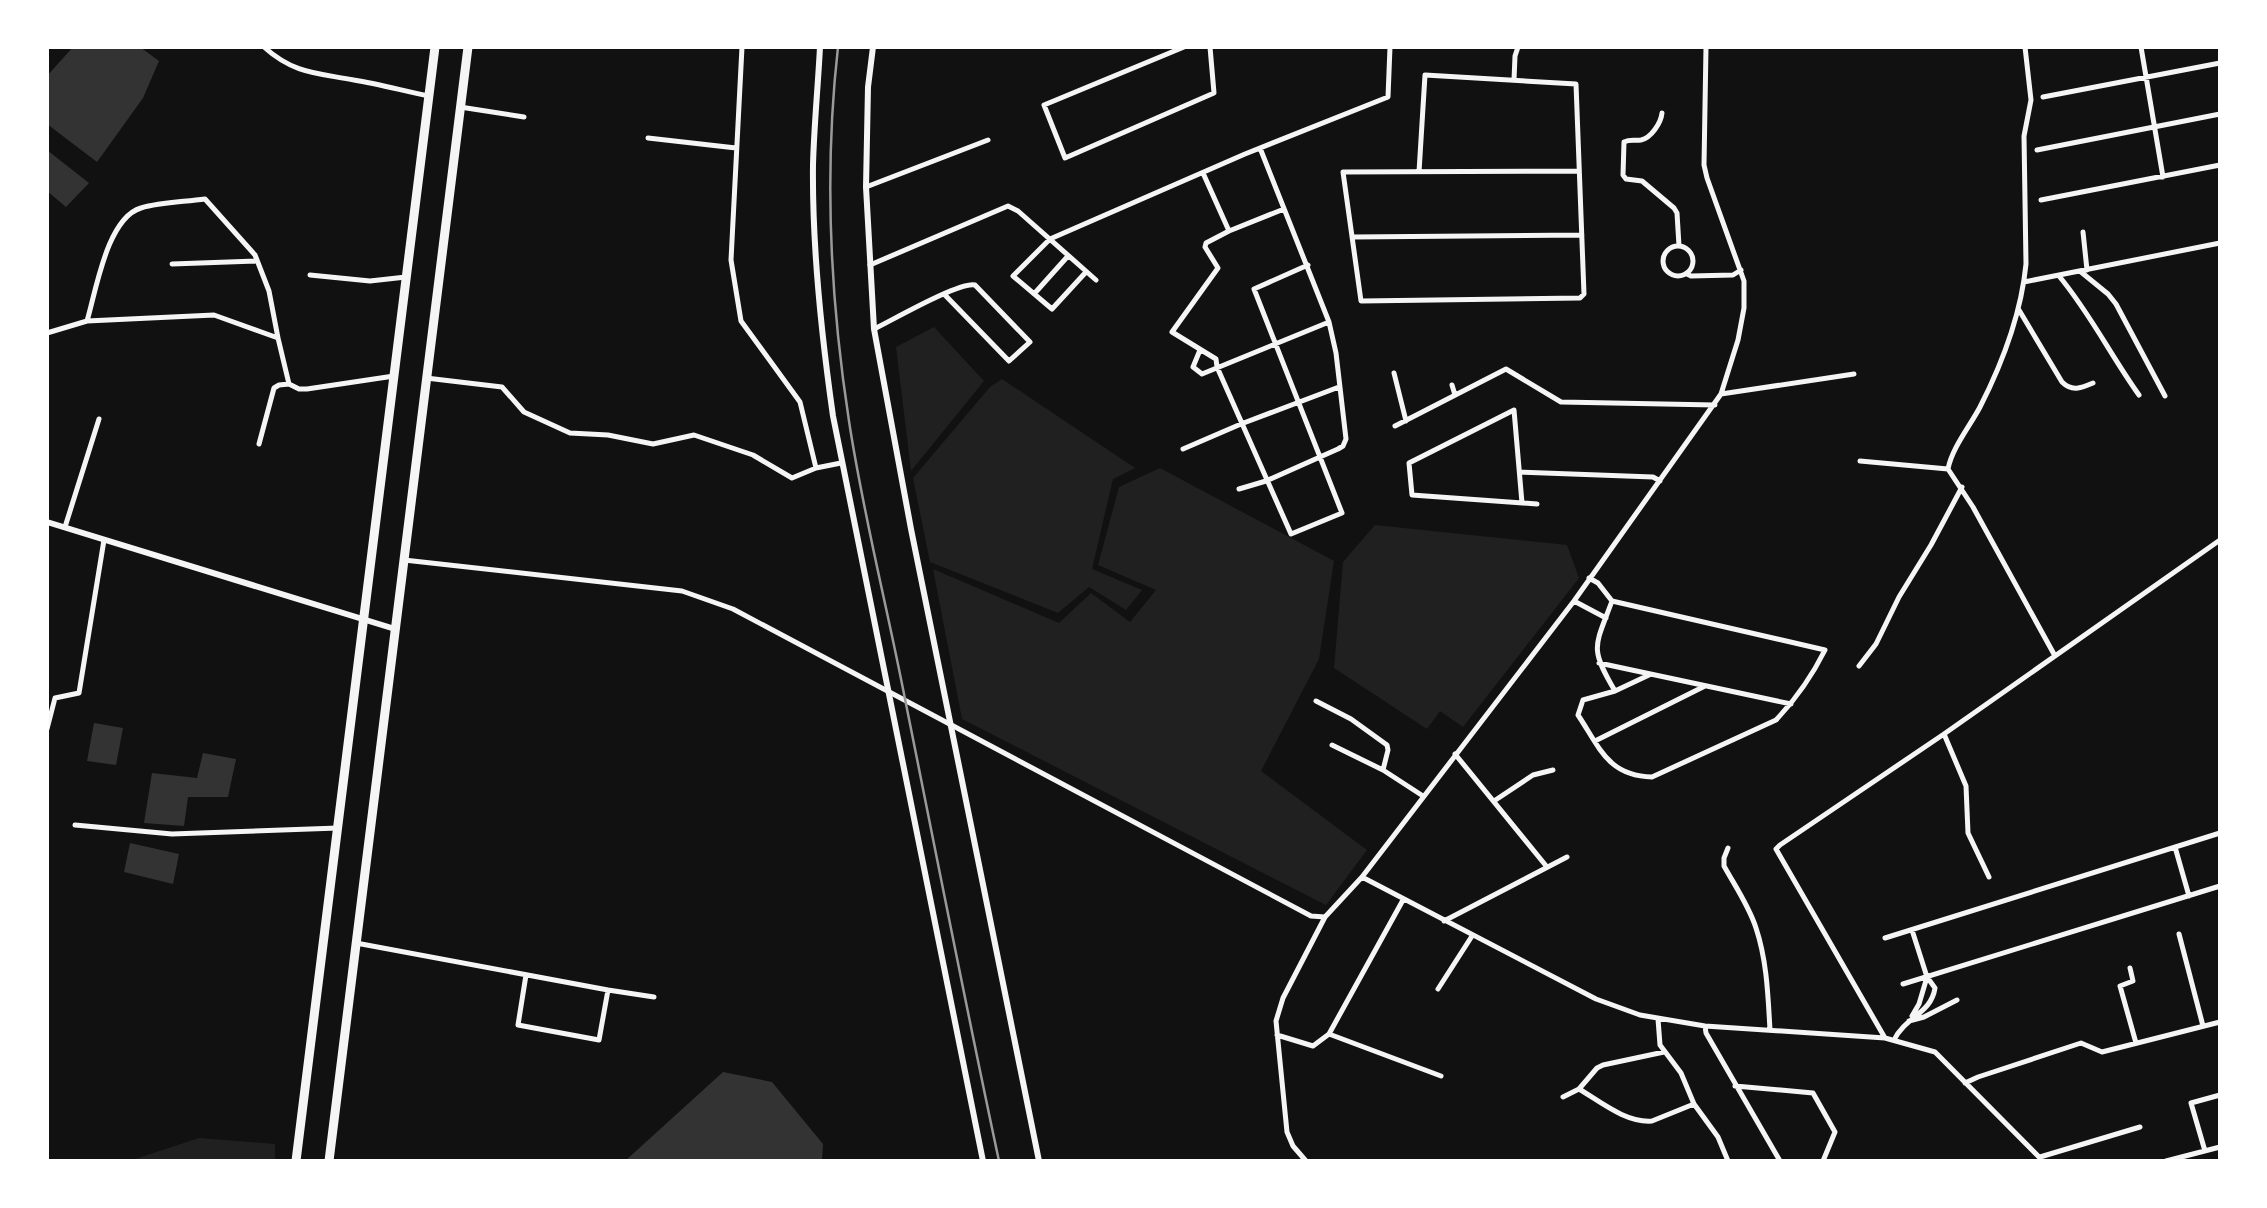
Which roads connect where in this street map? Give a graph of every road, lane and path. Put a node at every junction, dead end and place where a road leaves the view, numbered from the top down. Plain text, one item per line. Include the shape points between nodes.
1 (264, 47) edge
2 (435, 47) edge
3 (468, 47) edge
4 (741, 47) edge
5 (820, 47) edge
6 (873, 47) edge
7 (1184, 47) edge
8 (1210, 47) edge
9 (1390, 47) edge
10 (1512, 47) edge
11 (1518, 47) edge
12 (1706, 47) edge
13 (2025, 47) edge
14 (2141, 47) edge
15 (1515, 56) junction
16 (2220, 62) edge
17 (2148, 76) junction
18 (1514, 80) junction
19 (429, 96) junction
20 (2043, 97) dead end
21 (460, 107) junction
22 (1662, 113) dead end
23 (2220, 114) edge
24 (524, 117) dead end
25 (2155, 127) junction
26 (648, 138) dead end
27 (988, 140) dead end
28 (736, 148) junction
29 (1260, 148) junction
30 (2037, 150) dead end
31 (2220, 165) edge
32 (1579, 171) junction
33 (1419, 172) junction
34 (1203, 173) junction
35 (2163, 177) junction
36 (866, 187) junction
37 (2041, 200) dead end
38 (1284, 209) junction
39 (1229, 231) junction
40 (2083, 232) dead end
41 (1582, 235) junction
42 (1353, 237) junction
43 (1050, 239) junction
44 (2220, 243) edge
45 (1679, 246) junction
46 (1068, 256) junction
47 (257, 261) junction
48 (172, 264) dead end
49 (870, 265) junction
50 (1308, 265) junction
51 (1741, 270) junction
52 (2084, 271) junction
53 (1086, 272) junction
54 (1687, 274) junction
55 (310, 275) dead end
56 (2059, 276) junction
57 (406, 277) junction
58 (1096, 280) dead end
59 (2024, 282) junction
60 (944, 294) junction
61 (1034, 294) junction
62 (2019, 310) junction
63 (87, 321) junction
64 (1329, 322) junction
65 (874, 330) junction
66 (47, 334) edge
67 (278, 338) junction
68 (1274, 344) junction
69 (1200, 350) junction
70 (1217, 368) junction
71 (1394, 373) dead end
72 (1854, 374) dead end
73 (394, 376) junction
74 (426, 377) junction
75 (2093, 383) dead end
76 (289, 384) junction
77 (1452, 385) dead end
78 (1339, 387) junction
79 (1721, 394) junction
80 (1455, 395) junction
81 (2139, 395) dead end
82 (2165, 396) dead end
83 (1297, 402) junction
84 (1715, 405) junction
85 (99, 419) dead end
86 (1406, 421) junction
87 (1241, 424) junction
88 (1395, 426) dead end
89 (259, 444) dead end
90 (1183, 449) dead end
91 (1321, 457) junction
92 (1860, 461) dead end
93 (841, 463) junction
94 (816, 468) junction
95 (1948, 469) junction
96 (1520, 472) junction
97 (1266, 481) junction
98 (1660, 481) junction
99 (1962, 488) junction
100 (1238, 489) dead end
101 (1522, 503) junction
102 (1537, 504) dead end
103 (48, 524) edge
104 (65, 527) junction
105 (104, 540) junction
106 (2220, 540) edge
107 (404, 560) junction
108 (1589, 578) junction
109 (1574, 601) junction
110 (1612, 601) junction
111 (1606, 618) junction
112 (364, 619) junction
113 (395, 629) junction
114 (2055, 656) junction
115 (1599, 663) junction
116 (1859, 666) dead end
117 (1649, 675) junction
118 (1705, 686) junction
119 (1615, 691) junction
120 (887, 692) junction
121 (47, 696) edge
122 (55, 698) junction
123 (1316, 701) dead end
124 (1791, 704) junction
125 (951, 723) junction
126 (47, 729) edge
127 (1944, 734) junction
128 (1595, 741) junction
129 (1332, 745) dead end
130 (1455, 754) junction
131 (1382, 770) junction
132 (1553, 770) dead end
133 (1423, 796) junction
134 (1494, 801) junction
135 (75, 825) dead end
136 (338, 828) junction
137 (2220, 833) edge
138 (2175, 847) junction
139 (1728, 848) dead end
140 (1567, 857) dead end
141 (1547, 867) junction
142 (1362, 877) junction
143 (1989, 877) dead end
144 (2220, 886) edge
145 (2189, 896) junction
146 (1403, 900) junction
147 (1325, 917) junction
148 (1444, 921) junction
149 (1912, 930) junction
150 (2179, 934) dead end
151 (1472, 936) junction
152 (1885, 938) dead end
153 (356, 943) junction
154 (2130, 968) dead end
155 (526, 975) junction
156 (1927, 977) junction
157 (1903, 984) dead end
158 (1438, 989) dead end
159 (608, 990) junction
160 (654, 997) dead end
161 (1957, 1000) dead end
162 (1658, 1019) junction
163 (1909, 1020) junction
164 (2220, 1022) edge
165 (1705, 1026) junction
166 (2203, 1026) junction
167 (1770, 1030) junction
168 (1329, 1034) junction
169 (1277, 1035) junction
170 (1885, 1038) junction
171 (1894, 1040) junction
172 (2136, 1043) junction
173 (1664, 1052) junction
174 (1441, 1076) dead end
175 (1965, 1083) junction
176 (1735, 1086) junction
177 (1579, 1089) junction
178 (2220, 1095) edge
179 (1563, 1097) dead end
180 (1694, 1104) junction
181 (2140, 1126) dead end
182 (2220, 1147) edge
183 (2205, 1151) junction
184 (2042, 1159) edge
185 (296, 1161) edge
186 (329, 1161) edge
187 (983, 1161) edge
188 (1039, 1161) edge
189 (1307, 1161) edge
190 (1728, 1161) edge
191 (1780, 1161) edge
192 (1823, 1161) edge
193 (2166, 1161) edge

1 - 19 street via 303,71
2 - 19 highway
3 - 21 highway
4 - 28 street
5 - 93 street via 814,246 820,328
6 - 36 street via 867,87
7 - 8 street via 1044,105 1065,158 1214,93
9 - 29 street via 1388,97
10 - 15 street
11 - 15 street
12 - 51 street via 1704,165
13 - 59 street via 2031,100 2024,136
14 - 17 street
15 - 18 street
16 - 17 street
17 - 20 street
17 - 25 street
18 - 32 street via 1576,84
18 - 33 street via 1425,75
19 - 57 highway
21 - 24 street
21 - 74 highway
22 - 45 street via 1662,120 1648,136 1624,142 1623,175 1642,181 1674,208
23 - 25 street
25 - 30 street
25 - 35 street
26 - 28 street
27 - 36 street
28 - 94 street via 731,260 741,321 800,402
29 - 34 street
29 - 38 street
31 - 35 street
32 - 33 street
32 - 41 street
33 - 42 street via 1343,173
34 - 39 street
34 - 43 street
35 - 37 street
36 - 49 street
38 - 39 street
38 - 50 street
39 - 69 street via 1206,243 1219,268 1172,332
40 - 52 street
41 - 42 street
41 - 42 street via 1584,293 1580,298 1361,301
43 - 46 street
43 - 49 street via 1008,206
43 - 61 street via 1013,276
44 - 52 street
45 - 54 street via 1692,257
45 - 54 street via 1667,250 1663,266 1676,276
46 - 53 street
46 - 61 street
47 - 48 street
47 - 63 street via 205,199 140,208 113,234
47 - 67 street via 269,291
49 - 65 street
50 - 64 street
50 - 68 street via 1254,289
51 - 54 street via 1733,275
51 - 79 street via 1744,307
52 - 56 street
52 - 82 street via 2116,304
53 - 58 street
53 - 61 street via 1052,309
55 - 57 street via 370,281
56 - 59 street
56 - 81 street
57 - 73 highway
59 - 62 street
60 - 60 street via 968,283 975,285 1030,342 1009,361
60 - 65 street
62 - 75 street via 2066,386 2079,389
62 - 95 street via 1996,376
63 - 66 street
63 - 67 street via 214,315
64 - 68 street
64 - 78 street
65 - 125 street
67 - 76 street
68 - 70 street
68 - 83 street
69 - 70 street via 1216,359
69 - 70 street via 1193,367 1202,374
70 - 87 street
71 - 86 street
72 - 79 street
73 - 76 street via 307,389
73 - 112 highway
74 - 94 street via 502,387 524,412 570,433 653,444 694,435 753,455 792,478
74 - 107 highway
76 - 89 street via 274,388
77 - 80 street
78 - 83 street
78 - 91 street via 1345,443
79 - 84 street
80 - 84 street via 1506,369 1561,402
80 - 86 street
83 - 87 street
83 - 91 street
84 - 98 street
85 - 104 street
86 - 88 street
87 - 90 street
87 - 97 street
91 - 97 street
91 - 97 street via 1342,513 1291,534
92 - 95 street
93 - 94 street
93 - 120 street
95 - 99 street
96 - 98 street via 1653,477
96 - 101 street
96 - 101 street via 1514,410 1409,463 1412,495
97 - 100 street
98 - 108 street
99 - 114 street
99 - 116 street via 1876,644
101 - 102 street
103 - 104 street
104 - 105 street
105 - 112 street
105 - 122 street via 79,693
106 - 114 street
107 - 113 highway
107 - 120 street via 682,591 733,608
108 - 109 street
108 - 110 street
109 - 111 street
109 - 130 street
110 - 111 street
110 - 124 street via 1825,650
111 - 115 street via 1596,650
112 - 113 street
112 - 136 highway
113 - 153 highway
114 - 127 street
115 - 117 street
115 - 119 street
117 - 118 street
117 - 119 street
118 - 124 street
118 - 128 street
119 - 128 street via 1583,700 1577,711
120 - 125 street
120 - 187 street
121 - 122 street
122 - 126 street
123 - 131 street via 1387,745
124 - 128 street via 1776,720 1652,777 1637,777 1615,767
125 - 147 street via 1311,916
125 - 188 street
127 - 143 street via 1966,786 1968,833
127 - 170 street via 1776,849
129 - 131 street
130 - 133 street
130 - 134 street
131 - 133 street
132 - 134 street via 1533,775
133 - 142 street
134 - 141 street
135 - 136 street via 172,834
136 - 185 highway
137 - 138 street
138 - 145 street
138 - 149 street
139 - 167 street via 1724,866 1751,914 1760,943
140 - 141 street
141 - 148 street
142 - 146 street
142 - 147 street
144 - 145 street
145 - 156 street
146 - 148 street
146 - 168 street
147 - 169 street via 1283,998
148 - 151 street
149 - 152 street
149 - 156 street
150 - 166 street
151 - 158 street
151 - 162 street via 1596,999
153 - 155 street
153 - 186 highway
154 - 172 street via 2133,981 2120,986
155 - 159 street
155 - 159 street via 518,1025 599,1040
156 - 157 street
156 - 163 street
156 - 163 street via 1935,988 1933,1000
159 - 160 street
161 - 163 street
162 - 165 street
162 - 173 street
163 - 171 street
164 - 166 street
165 - 167 street
165 - 176 street
166 - 172 street
167 - 170 street
168 - 169 street via 1313,1046
168 - 174 street
169 - 189 street via 1287,1132
170 - 171 street
171 - 175 street via 1935,1052
172 - 175 street via 2102,1052 2081,1043
173 - 177 street via 1603,1065
173 - 180 street via 1681,1073
175 - 184 street
176 - 191 street
176 - 192 street via 1813,1093 1835,1132
177 - 179 street
177 - 180 street via 1627,1117 1645,1122
178 - 183 street via 2191,1103
180 - 190 street
181 - 184 street
182 - 183 street
183 - 193 street

